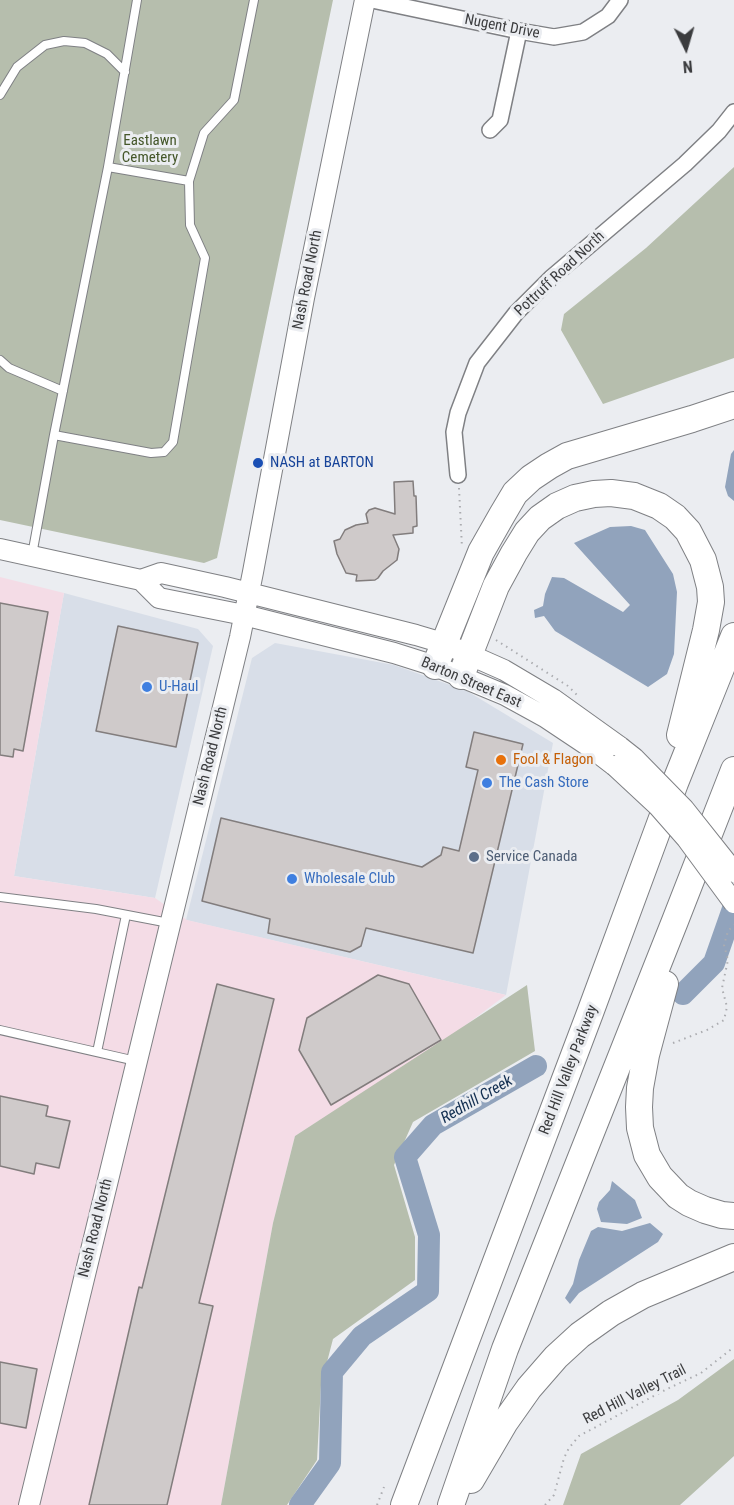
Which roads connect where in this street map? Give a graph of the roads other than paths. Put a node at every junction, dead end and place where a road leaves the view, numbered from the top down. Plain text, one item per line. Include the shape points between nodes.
1 (138, 0) edge
2 (254, 0) edge
3 (365, 0) edge
4 (372, 0) edge
5 (620, 0) edge
6 (519, 31) junction
7 (125, 72) junction
8 (0, 95) edge
9 (734, 112) edge
10 (490, 130) dead end
11 (108, 167) junction
12 (189, 181) junction
13 (0, 360) edge
14 (63, 391) junction
15 (734, 405) edge
16 (54, 435) junction
17 (458, 476) road end
18 (0, 549) edge
19 (32, 555) junction
20 (141, 580) junction
21 (249, 593) junction
22 (244, 615) junction
23 (734, 636) edge
24 (439, 655) junction
25 (465, 665) junction
26 (618, 757) junction
27 (734, 770) edge
28 (675, 783) junction
29 (734, 872) edge
30 (0, 897) edge
31 (734, 903) edge
32 (126, 915) junction
33 (675, 921) junction
34 (170, 923) junction
35 (0, 1030) edge
36 (97, 1052) junction
37 (137, 1061) junction
38 (734, 1216) edge
39 (734, 1257) edge
40 (453, 1500) edge
41 (29, 1505) edge
42 (404, 1505) edge

1 - 7 lane
2 - 12 lane via 234,100 204,134
3 - 21 main road, Nash Road North
4 - 6 street, Nugent Drive
5 - 6 street, Nugent Drive via 608,16 583,32 554,37
6 - 10 street via 500,120
7 - 8 lane via 107,54 85,43 64,40 45,45 17,67
7 - 11 lane
9 - 17 street, Pottruff Road North via 685,164 551,278 516,313 477,363 454,432
11 - 12 lane
11 - 14 lane
12 - 16 lane via 190,225 205,258 173,442 164,452 151,453
13 - 14 lane via 9,368
14 - 16 lane
15 - 24 highway via 567,456 531,478 515,493 481,552
16 - 19 lane
18 - 19 main road, Barton Street East
19 - 20 main road, Barton Street East
20 - 21 main road, Barton Street East via 161,573
20 - 22 main road, Barton Street East via 159,598
21 - 22 main road, Nash Road North
21 - 24 main road, Barton Street East via 416,635
22 - 24 main road, Barton Street East via 394,653
22 - 34 main road, Nash Road North
23 - 28 highway, Red Hill Valley Parkway
24 - 25 main road, Barton Street East
25 - 26 main road, Barton Street East via 504,670 534,687
25 - 28 highway via 500,578 513,553 540,518 557,506 594,494 634,496 659,506 675,517 696,545 711,602 680,738
26 - 29 main road, Barton Street East, bridge via 634,758 684,808
26 - 31 main road, Barton Street East, bridge via 687,838
27 - 33 highway
28 - 42 highway, Red Hill Valley Parkway
30 - 32 lane
32 - 34 lane
32 - 36 lane
33 - 38 highway via 672,961 640,1088 641,1135 654,1168 678,1196 705,1210
33 - 40 highway via 505,1349
34 - 37 main road, Nash Road North
35 - 36 lane
36 - 37 lane
37 - 41 main road, Nash Road North
39 - 40 highway via 643,1295 580,1335 529,1388 472,1479

